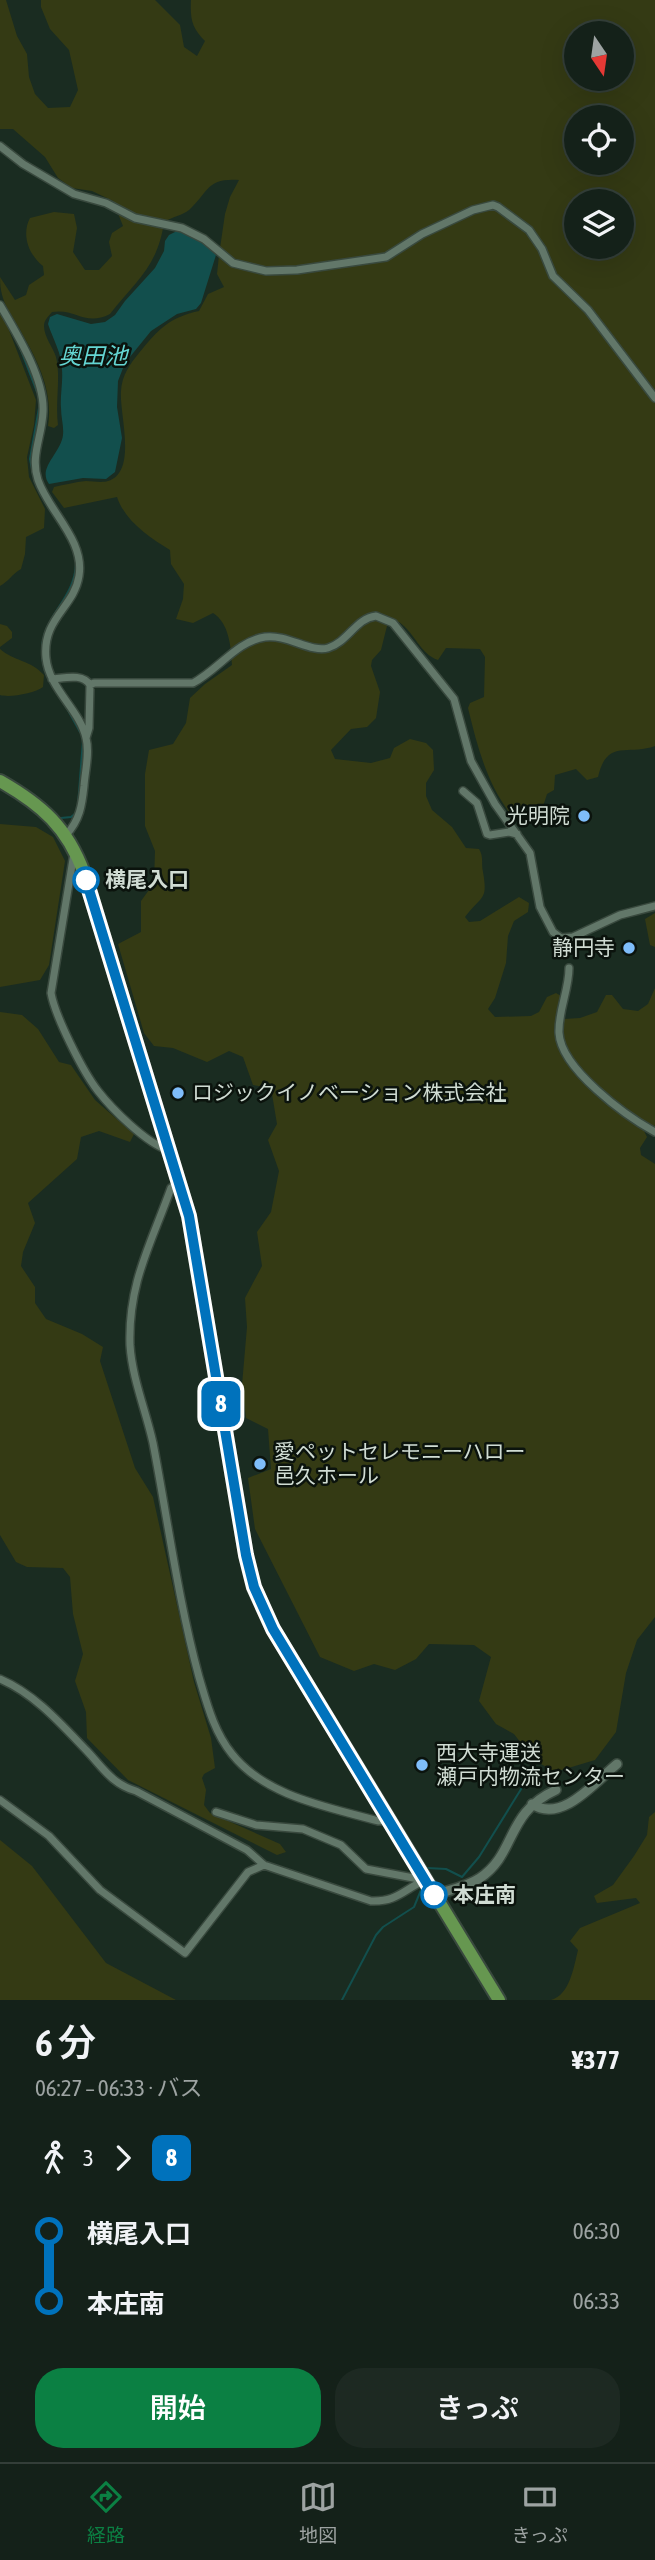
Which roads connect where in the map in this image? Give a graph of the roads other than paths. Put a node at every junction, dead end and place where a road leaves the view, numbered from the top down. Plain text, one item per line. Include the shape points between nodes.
1 (0, 146) edge
2 (0, 305) edge
3 (655, 397) edge
4 (52, 679) junction
5 (90, 685) junction
6 (86, 738) junction
7 (0, 781) edge
8 (463, 791) dead end
9 (517, 834) junction
10 (66, 835) junction
11 (75, 849) junction
12 (655, 906) edge
13 (569, 968) dead end
14 (655, 1132) edge
15 (168, 1150) junction
16 (179, 1184) junction
17 (0, 1679) edge
18 (617, 1764) dead end
19 (556, 1790) dead end
20 (0, 1800) edge
21 (532, 1804) junction
22 (216, 1812) dead end
23 (389, 1820) junction
24 (264, 1865) junction
25 (425, 1880) junction
26 (434, 1895) junction
27 (499, 2000) edge

1 - 3 street via 74,194 135,218 183,229 205,239 233,263 266,271 386,257 422,234 493,205 530,230 553,276 589,310
2 - 4 street via 19,337 43,400 34,460 39,482 76,547 80,563 74,591 49,630 45,649
4 - 5 street via 81,677
4 - 6 street
5 - 6 street
5 - 9 street via 193,683 255,640 280,637 329,648 370,617 386,619 407,638 454,699 471,761
6 - 10 street via 80,813
7 - 10 main road via 30,798
8 - 9 street via 477,803 487,834
9 - 12 street via 530,853 543,913 561,938
10 - 11 main road
11 - 15 main road
11 - 15 street via 51,993 54,1009 97,1090 148,1139
13 - 14 street via 559,1021 563,1050 616,1107
15 - 16 main road
16 - 23 main road via 198,1263 254,1587 273,1629
16 - 23 street via 171,1188 135,1283 130,1346 205,1700 219,1736 233,1756 267,1783 318,1804
17 - 24 street via 45,1709 117,1784 247,1850
18 - 21 street via 570,1804 550,1809
19 - 21 street
20 - 24 street via 49,1836 100,1890 185,1953 248,1872
21 - 26 street via 522,1813 492,1868 478,1880
22 - 25 street via 256,1825 303,1829 341,1845 366,1869
23 - 25 main road
24 - 25 street via 371,1901 396,1898
25 - 26 main road
26 - 27 main road

